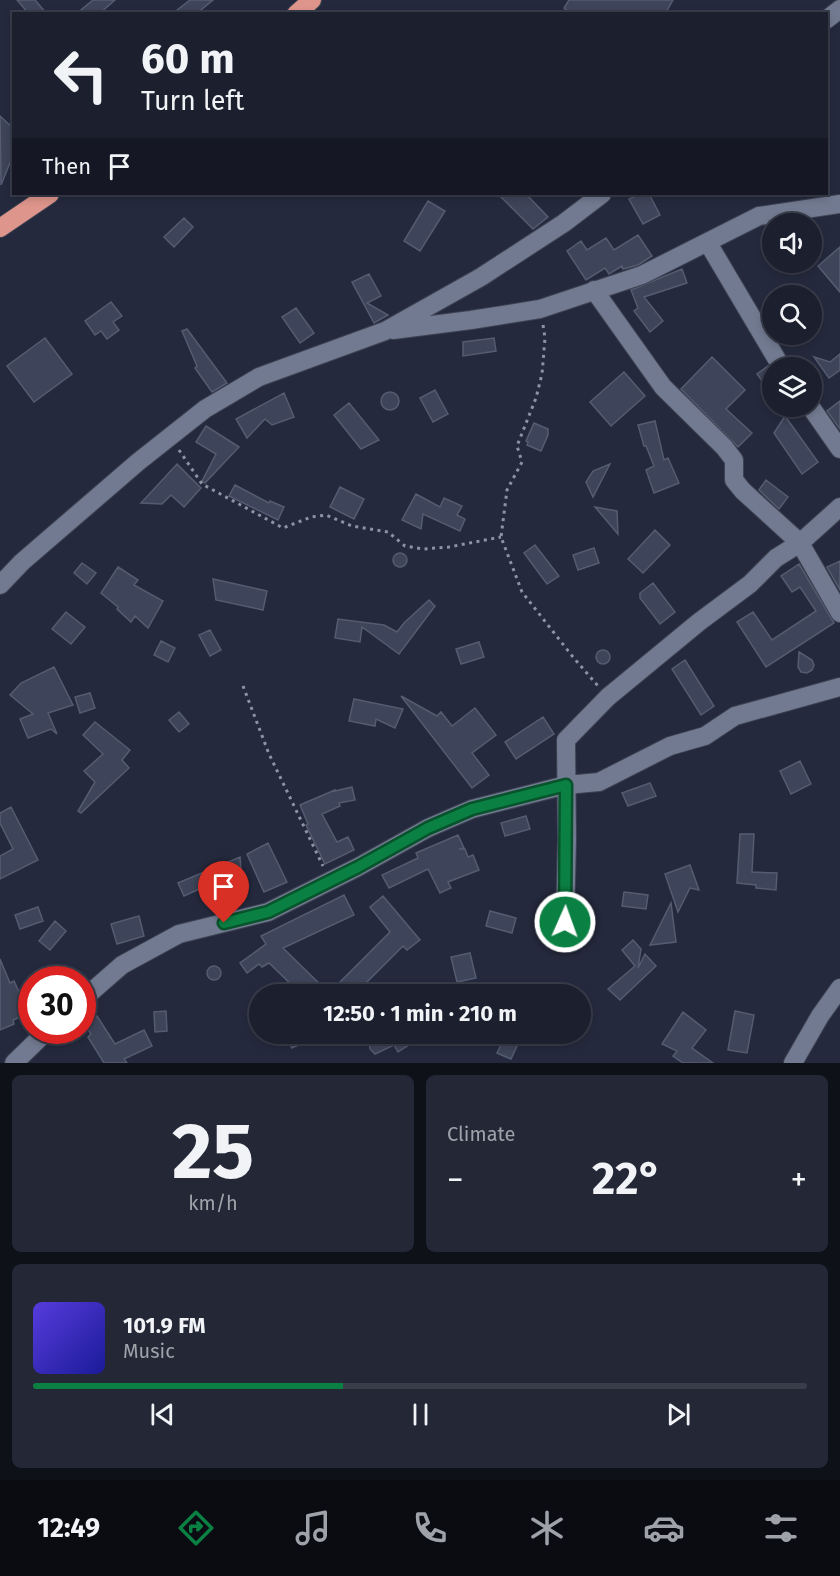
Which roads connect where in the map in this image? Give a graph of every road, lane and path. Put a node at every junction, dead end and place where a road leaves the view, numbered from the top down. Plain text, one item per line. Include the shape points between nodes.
1 (312, 0) edge
2 (840, 9) edge
3 (298, 12) edge
4 (828, 18) edge
5 (49, 195) edge
6 (601, 195) edge
7 (840, 204) edge
8 (0, 228) edge
9 (708, 243) junction
10 (594, 290) junction
11 (540, 309) junction
12 (385, 331) junction
13 (775, 357) edge
14 (818, 417) edge
15 (173, 435) junction
16 (840, 449) edge
17 (840, 507) edge
18 (501, 537) junction
19 (800, 543) junction
20 (0, 585) edge
21 (840, 613) edge
22 (243, 686) dead end
23 (840, 687) edge
24 (608, 697) junction
25 (566, 785) junction
26 (331, 881) junction
27 (565, 922) dead end
28 (96, 988) edge
29 (840, 988) edge
30 (34, 1044) edge
31 (14, 1063) edge
32 (793, 1063) edge

1 - 3 highway
2 - 4 street
5 - 8 highway
6 - 12 street via 481,277
7 - 9 street via 759,216
9 - 10 street via 642,275
9 - 13 street
10 - 11 street
10 - 19 street via 663,387 734,460 734,480
11 - 12 street
11 - 18 path via 545,338 542,374 517,446 522,462 507,490
12 - 15 street via 259,377 205,409
14 - 16 street
15 - 18 path via 202,484 283,528 326,515 352,526 388,532 405,546 423,549
15 - 20 street
17 - 19 street
18 - 24 path via 522,592
19 - 21 street
19 - 24 street via 776,558 750,584
22 - 26 path via 269,754
23 - 25 street via 735,716 705,736 670,746 599,782
24 - 25 street via 566,740
25 - 26 street via 472,809 428,828
25 - 27 street
26 - 28 street via 268,912 178,934 122,965
29 - 32 street
30 - 31 street

